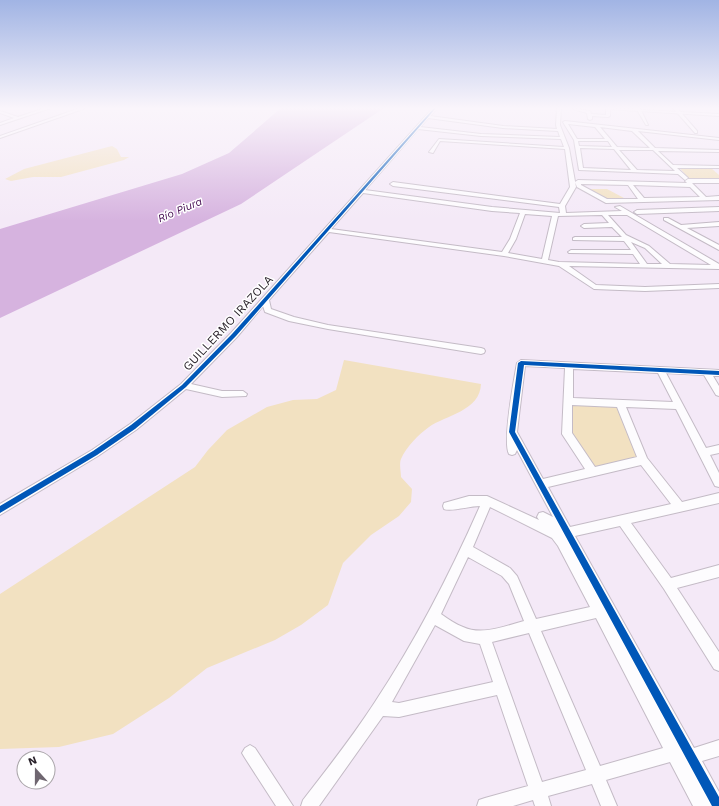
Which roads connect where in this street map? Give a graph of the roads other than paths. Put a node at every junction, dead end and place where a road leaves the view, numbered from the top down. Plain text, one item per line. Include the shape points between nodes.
1 (402, 146) edge
2 (435, 146) edge
3 (453, 146) edge
4 (565, 146) edge
5 (614, 146) edge
6 (650, 146) edge
7 (578, 147) joint
8 (616, 148) junction
9 (654, 149) junction
10 (567, 151) junction
11 (718, 151) edge
12 (431, 152) dead end
13 (579, 153) junction
14 (620, 154) junction
15 (672, 166) junction
16 (719, 167) edge
17 (635, 171) junction
18 (679, 173) junction
19 (685, 178) dead end
20 (718, 182) edge
21 (393, 184) dead end
22 (630, 184) junction
23 (660, 184) junction
24 (691, 185) junction
25 (664, 189) dead end
26 (362, 191) junction
27 (668, 194) dead end
28 (704, 198) junction
29 (719, 198) edge
30 (672, 199) junction
31 (642, 200) junction
32 (562, 206) junction
33 (618, 208) dead end
34 (719, 209) edge
35 (523, 212) junction
36 (628, 213) junction
37 (604, 214) junction
38 (555, 215) junction
39 (563, 215) junction
40 (666, 219) dead end
41 (719, 224) edge
42 (615, 225) junction
43 (584, 226) dead end
44 (680, 227) junction
45 (328, 230) junction
46 (625, 237) junction
47 (575, 239) dead end
48 (717, 246) edge
49 (571, 252) dead end
50 (634, 252) junction
51 (504, 254) junction
52 (545, 261) junction
53 (559, 264) junction
54 (585, 264) junction
55 (645, 266) junction
56 (669, 267) junction
57 (719, 267) edge
58 (580, 276) junction
59 (719, 286) edge
60 (265, 300) junction
61 (481, 351) dead end
62 (569, 366) junction
63 (660, 369) junction
64 (706, 372) junction
65 (719, 373) edge
66 (184, 386) junction
67 (719, 393) edge
68 (243, 394) dead end
69 (568, 401) junction
70 (620, 403) junction
71 (679, 406) junction
72 (512, 432) junction
73 (719, 449) edge
74 (512, 451) dead end
75 (703, 453) junction
76 (643, 460) junction
77 (592, 472) junction
78 (541, 484) junction
79 (719, 485) edge
80 (719, 498) edge
81 (487, 501) junction
82 (448, 506) dead end
83 (680, 507) junction
84 (0, 510) edge
85 (543, 517) dead end
86 (622, 520) junction
87 (569, 532) junction
88 (467, 550) junction
89 (719, 571) edge
90 (668, 585) junction
91 (599, 611) junction
92 (434, 617) junction
93 (533, 625) junction
94 (484, 637) junction
95 (719, 664) edge
96 (502, 687) junction
97 (380, 708) junction
98 (719, 748) edge
99 (250, 753) dead end
100 (674, 753) junction
101 (691, 757) junction
102 (596, 774) junction
103 (537, 791) junction
104 (285, 806) edge
105 (309, 806) edge
106 (485, 806) edge
107 (543, 806) edge
108 (609, 806) edge
109 (702, 806) edge
110 (718, 806) edge

1 - 26 street, GUILLERMO IRAZOLA
2 - 12 street
3 - 10 street via 498,150
4 - 10 street
5 - 8 street
6 - 9 street
7 - 8 street
7 - 13 street
8 - 9 street
8 - 14 street
9 - 11 street
9 - 15 street
10 - 32 street via 573,187
13 - 14 street
13 - 17 street via 582,169
14 - 17 street
15 - 16 street
15 - 18 street
17 - 18 street
18 - 19 street
20 - 24 street via 688,181
21 - 32 street
22 - 23 street
22 - 31 street
22 - 31 street via 578,182 578,186 606,201
23 - 24 street
23 - 25 street
24 - 28 street
26 - 35 street
26 - 45 street, GUILLERMO IRAZOLA
27 - 30 street
28 - 29 street
28 - 30 street
30 - 31 street
32 - 39 street
33 - 36 street
34 - 36 street
35 - 38 street
35 - 51 street via 513,239
36 - 37 street
36 - 57 street
37 - 39 street
37 - 42 street
38 - 39 street
38 - 52 street
40 - 44 street
41 - 44 street
42 - 43 street
42 - 46 street
44 - 48 street
45 - 51 street
45 - 60 street, GUILLERMO IRAZOLA
46 - 47 street
46 - 50 street
46 - 56 street via 647,247
49 - 50 street
50 - 55 street
51 - 52 street
52 - 53 street
53 - 54 street
53 - 58 street
54 - 55 street
54 - 58 street via 579,271
55 - 56 street
56 - 57 street
58 - 59 street via 594,287 645,290
60 - 61 street via 268,310 292,319
60 - 66 street, GUILLERMO IRAZOLA
62 - 63 street
62 - 69 street
62 - 72 street via 521,363
63 - 64 street
63 - 71 street
64 - 65 street
64 - 67 street
66 - 68 street via 222,394
66 - 84 street, GUILLERMO IRAZOLA via 120,436
69 - 70 street
69 - 77 street via 566,434
70 - 71 street
70 - 76 street
71 - 75 street
72 - 74 street
72 - 78 street
73 - 75 street
75 - 79 street
76 - 77 street
76 - 83 street
77 - 78 street
78 - 87 street
79 - 80 street via 715,491
80 - 83 street
81 - 82 street via 468,501
81 - 88 street
81 - 91 street via 556,534
83 - 86 street
85 - 87 street
86 - 87 street
86 - 90 street
87 - 101 street
88 - 92 street
88 - 93 street via 506,572 513,580
89 - 90 street
90 - 95 street
91 - 93 street
91 - 100 street
92 - 94 street via 465,636
92 - 97 street
93 - 94 street
93 - 102 street
94 - 96 street
96 - 97 street via 399,710
96 - 103 street
97 - 105 street
98 - 101 street
99 - 104 street
100 - 102 street
100 - 109 street
101 - 110 street
102 - 103 street
102 - 108 street
103 - 106 street
103 - 107 street

